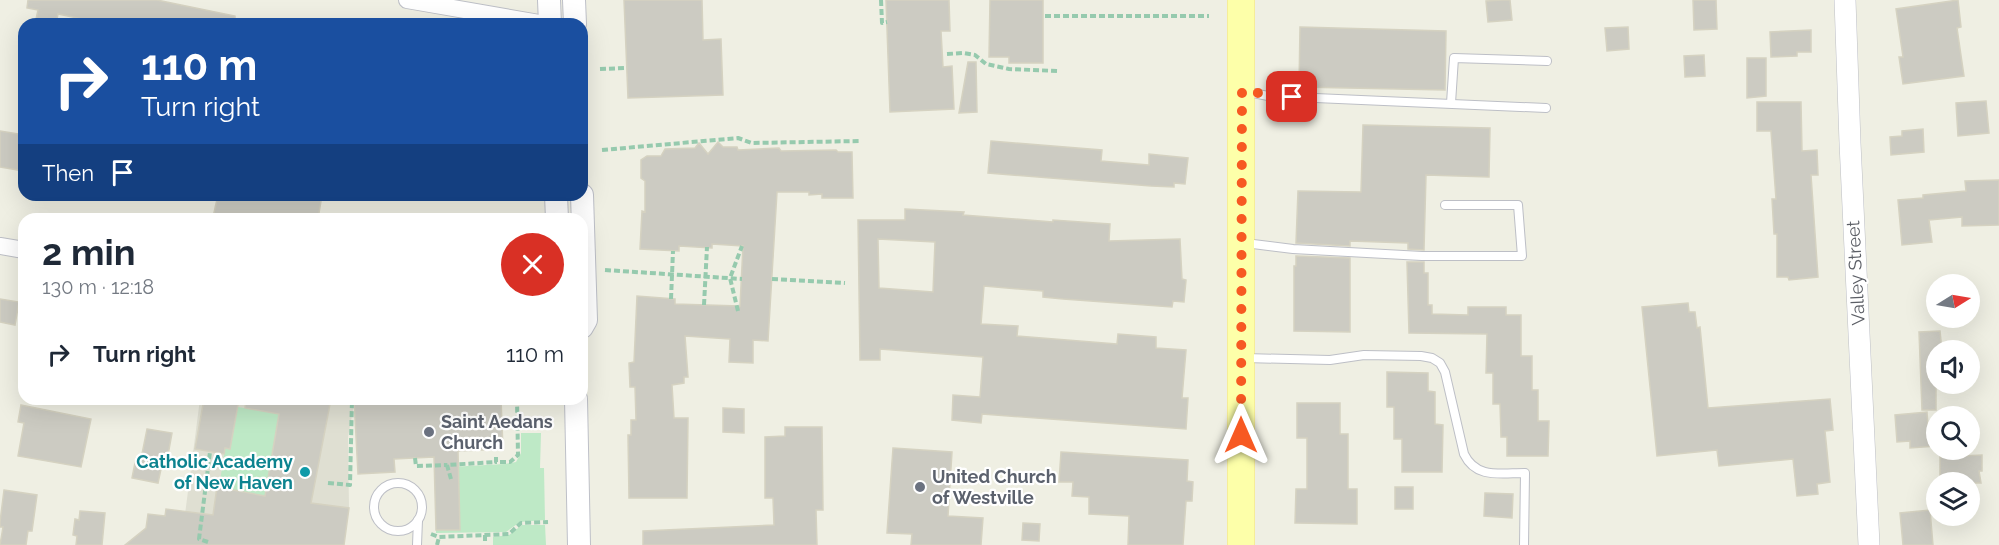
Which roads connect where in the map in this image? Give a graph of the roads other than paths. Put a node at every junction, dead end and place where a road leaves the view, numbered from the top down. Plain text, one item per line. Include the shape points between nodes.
1 (407, 0) edge
2 (549, 0) edge
3 (574, 0) edge
4 (1241, 0) edge
5 (1845, 0) edge
6 (510, 18) edge
7 (550, 18) edge
8 (575, 18) edge
9 (1547, 61) dead end
10 (1242, 91) junction
11 (1451, 103) junction
12 (1546, 108) dead end
13 (1445, 205) dead end
14 (1242, 243) junction
15 (0, 246) edge
16 (18, 249) edge
17 (1241, 358) junction
18 (576, 405) edge
19 (418, 520) junction
20 (417, 545) edge
21 (579, 545) edge
22 (1241, 545) edge
23 (1524, 545) edge
24 (1869, 545) edge

1 - 6 street
2 - 7 main road
3 - 8 main road
4 - 10 main road
5 - 24 street, Valley Street
9 - 11 lane via 1454,58
10 - 11 lane via 1268,96
10 - 14 main road
11 - 12 lane
13 - 14 lane via 1518,205 1522,256 1422,256
14 - 17 main road
15 - 16 street
17 - 22 main road
17 - 23 lane via 1330,360 1395,354 1432,358 1440,363 1469,465 1478,471 1525,473
18 - 21 main road
19 - 19 lane via 420,498 410,487 395,484 381,490 375,513 384,526 406,530
19 - 20 lane

